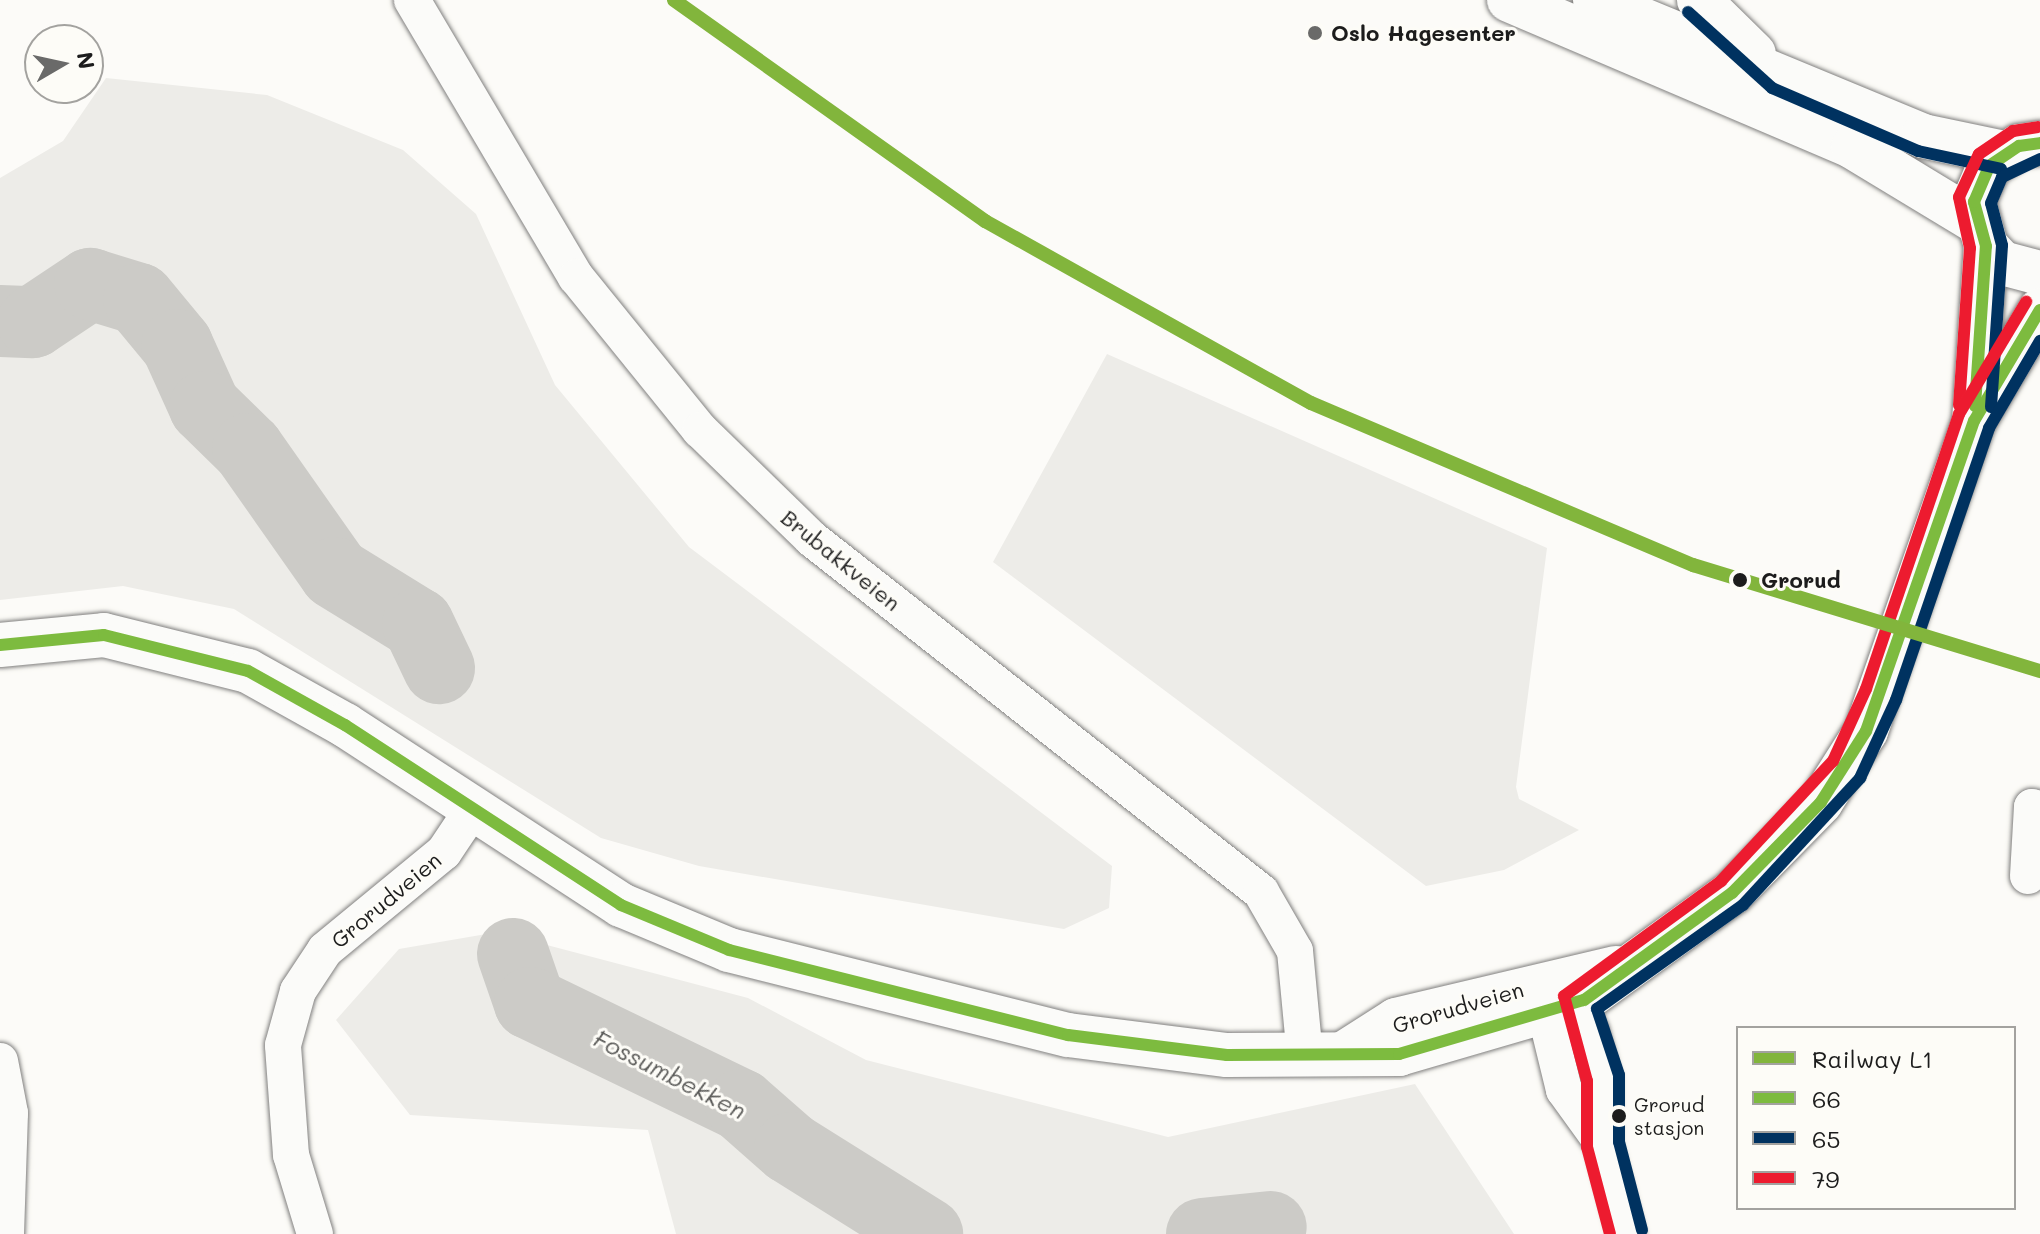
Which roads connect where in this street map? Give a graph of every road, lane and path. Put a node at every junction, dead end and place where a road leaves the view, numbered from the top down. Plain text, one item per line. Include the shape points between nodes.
1 (412, 0) edge
2 (1509, 0) edge
3 (1595, 0) edge
4 (1699, 0) edge
5 (1778, 73) junction
6 (2022, 148) edge
7 (1980, 234) junction
8 (2040, 273) edge
9 (2040, 310) edge
10 (1974, 421) junction
11 (0, 645) edge
12 (2040, 809) edge
13 (472, 810) junction
14 (2028, 876) dead end
15 (1559, 1000) junction
16 (1325, 1054) junction
17 (0, 1061) edge
18 (6, 1234) edge
19 (315, 1234) edge
20 (1627, 1234) edge

1 - 16 street, Brubakkveien via 576,277 700,430 824,549 1261,892 1295,951
2 - 7 main road via 1853,147
3 - 5 main road
4 - 5 main road
5 - 6 main road via 1923,136
6 - 7 main road, Grorudveien via 1979,183
7 - 8 main road via 2002,263
7 - 10 main road, Grorudveien
9 - 10 main road, Grorudveien
10 - 15 main road, Grorudveien via 1881,695 1846,770 1732,893 1622,967
11 - 13 main road via 104,635 203,654 287,688
12 - 14 street via 2032,807
13 - 16 main road via 621,905 729,950 1068,1035 1189,1053
13 - 19 street, Grorudveien via 444,852 345,932 298,991 283,1045 291,1155
15 - 16 main road, Grorudveien via 1396,1020
15 - 20 street via 1603,1078 1603,1144
17 - 18 street via 10,1113

